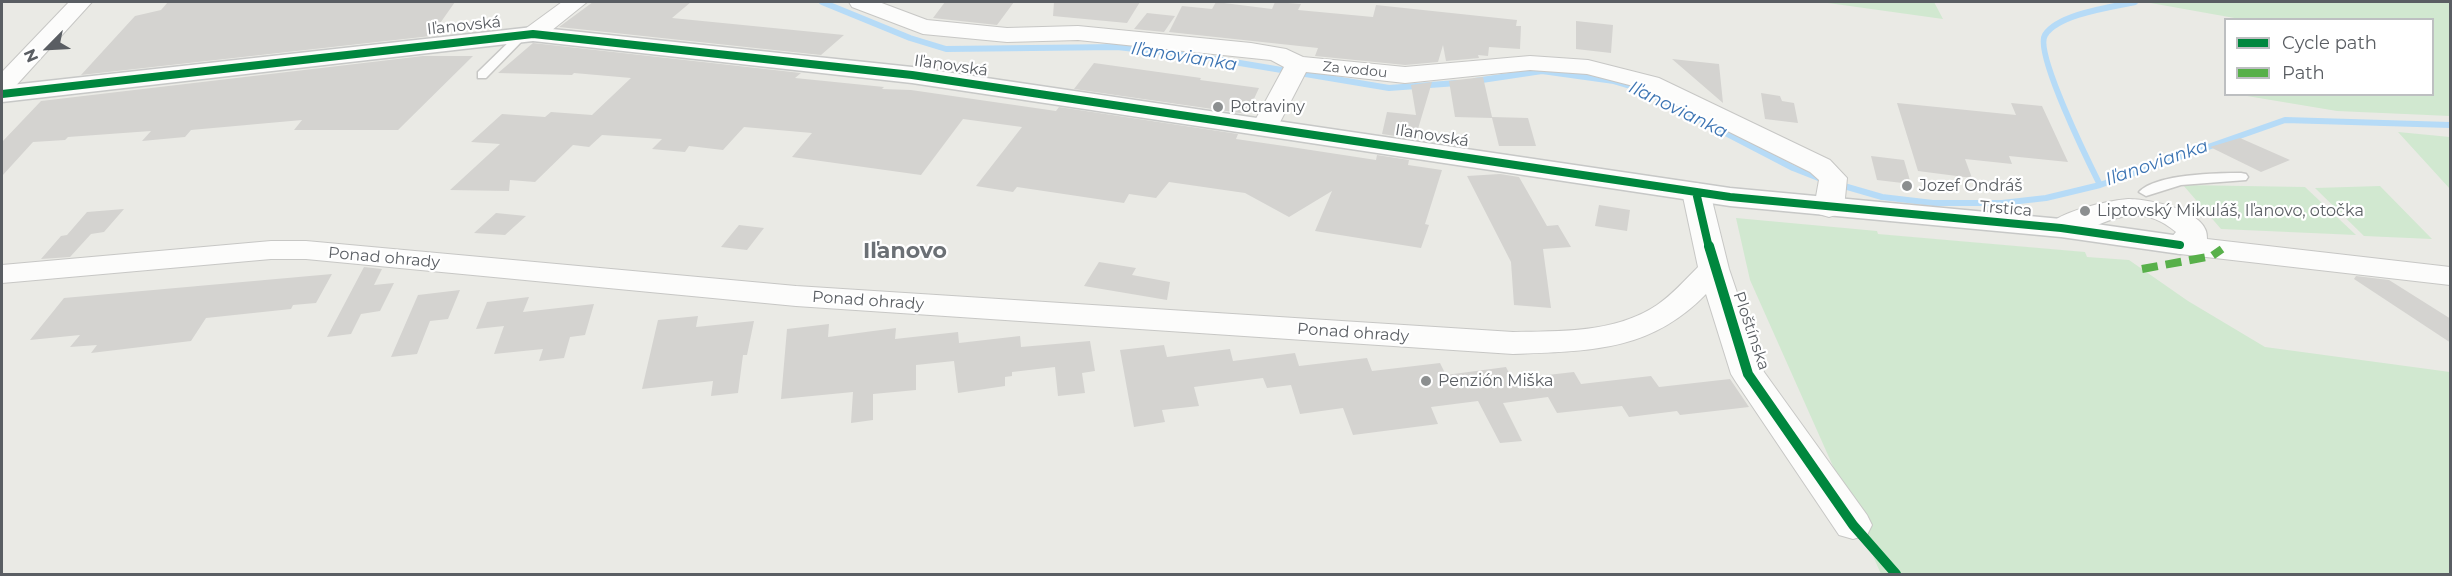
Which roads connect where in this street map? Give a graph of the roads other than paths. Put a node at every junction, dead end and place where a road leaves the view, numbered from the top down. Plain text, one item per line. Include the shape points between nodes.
1 (81, 2) edge
2 (576, 2) edge
3 (860, 2) edge
4 (528, 34) junction
5 (1295, 69) junction
6 (482, 75) dead end
7 (2, 86) edge
8 (2, 94) edge
9 (1265, 126) junction
10 (2241, 177) dead end
11 (1696, 192) junction
12 (1831, 192) junction
13 (2146, 192) dead end
14 (2180, 244) joint
15 (1714, 269) junction
16 (2, 274) edge
17 (2451, 276) edge
18 (1853, 525) dead end

1 - 7 street
2 - 4 street
3 - 5 street, Za vodou via 923,27 1007,35 1078,33 1251,50 1277,54
4 - 6 lane
4 - 8 street, Iľanovská
4 - 9 street, Iľanovská via 866,69
5 - 9 street
5 - 12 street, Za vodou via 1405,75 1530,63 1588,67 1664,90 1820,166
9 - 11 street, Iľanovská
10 - 13 lane via 2194,177
11 - 12 street, Iľanovská
11 - 15 street, Ploštínska
12 - 14 street, Trstica
14 - 17 street
15 - 16 street, Ponad ohrady via 1669,311 1634,330 1575,341 1513,343 796,296 306,250
15 - 18 street, Ploštínska via 1748,374

